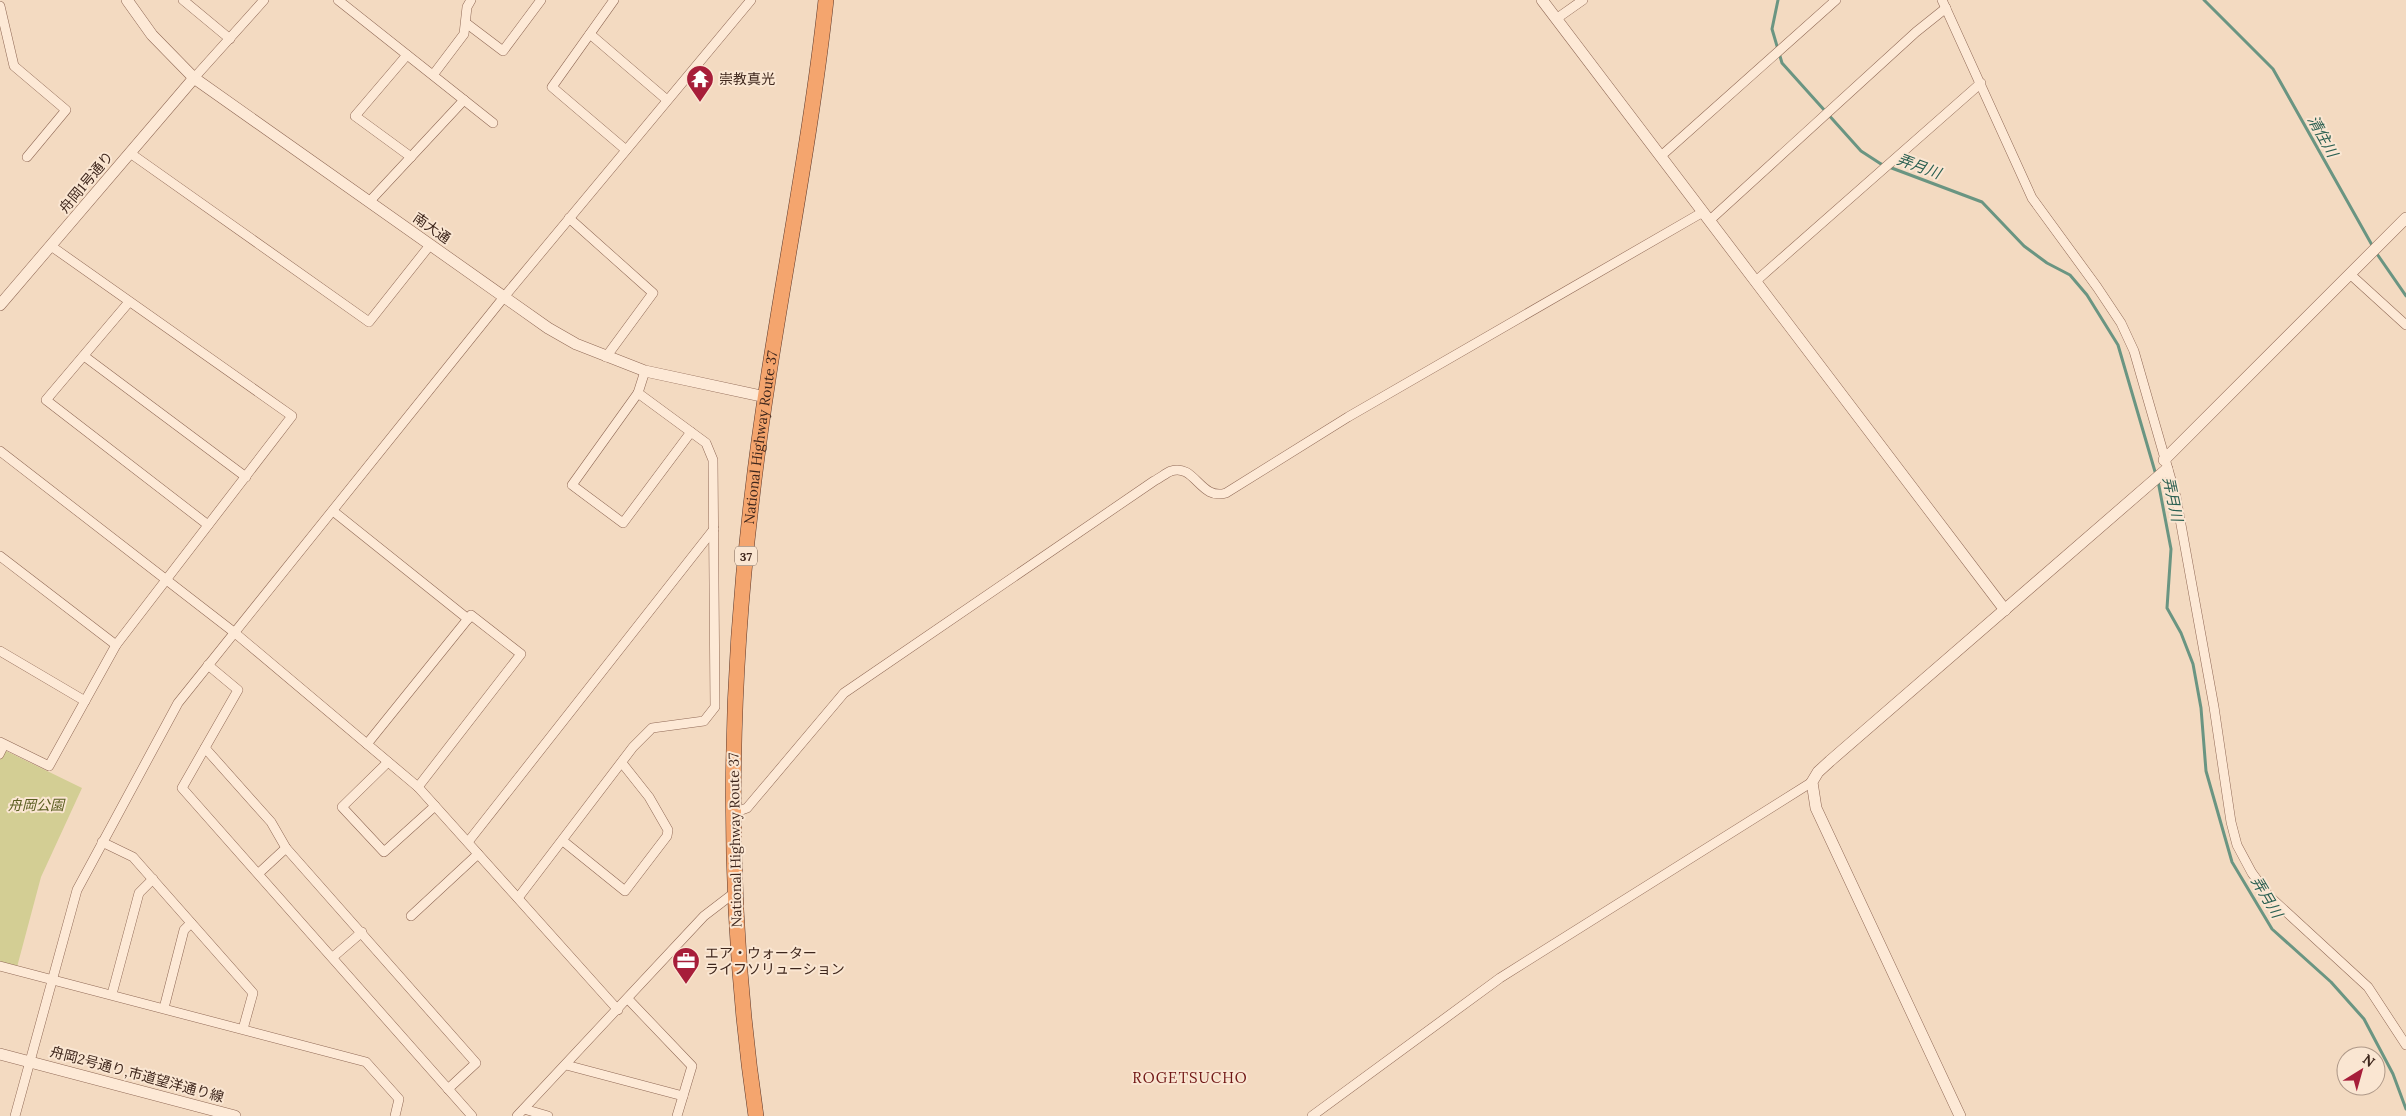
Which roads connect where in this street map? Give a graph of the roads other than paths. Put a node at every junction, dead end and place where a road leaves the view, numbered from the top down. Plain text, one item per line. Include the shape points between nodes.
1 (127, 0) edge
2 (183, 0) edge
3 (264, 0) edge
4 (338, 0) edge
5 (471, 0) edge
6 (541, 0) edge
7 (614, 0) edge
8 (751, 0) edge
9 (826, 0) edge
10 (1542, 0) edge
11 (1583, 0) edge
12 (1836, 0) edge
13 (1944, 4) edge
14 (0, 6) edge
15 (1556, 19) junction
16 (466, 23) junction
17 (590, 34) junction
18 (230, 39) junction
19 (407, 55) junction
20 (433, 76) junction
21 (194, 78) junction
22 (1981, 83) junction
23 (464, 100) junction
24 (667, 100) junction
25 (493, 123) dead end
26 (626, 150) junction
27 (130, 153) junction
28 (28, 156) dead end
29 (1661, 156) junction
30 (412, 157) junction
31 (370, 202) junction
32 (1706, 216) junction
33 (569, 218) junction
34 (2406, 218) edge
35 (430, 245) junction
36 (51, 246) junction
37 (2351, 275) junction
38 (1756, 281) junction
39 (3, 297) edge
40 (504, 297) junction
41 (129, 302) junction
42 (2406, 325) edge
43 (84, 356) junction
44 (606, 357) junction
45 (645, 372) junction
46 (638, 393) junction
47 (766, 397) junction
48 (691, 432) junction
49 (0, 451) edge
50 (2165, 464) junction
51 (246, 477) junction
52 (333, 512) junction
53 (208, 525) junction
54 (714, 529) junction
55 (0, 556) edge
56 (167, 580) junction
57 (2005, 610) junction
58 (468, 619) junction
59 (235, 633) junction
60 (116, 645) junction
61 (0, 651) edge
62 (208, 665) junction
63 (85, 701) junction
64 (2, 744) edge
65 (367, 744) junction
66 (205, 748) junction
67 (0, 755) edge
68 (388, 762) junction
69 (622, 763) junction
70 (1812, 782) junction
71 (418, 787) junction
72 (435, 806) junction
73 (733, 813) junction
74 (563, 841) junction
75 (102, 842) junction
76 (468, 842) junction
77 (286, 848) junction
78 (478, 854) junction
79 (259, 873) junction
80 (154, 879) junction
81 (734, 893) junction
82 (518, 898) junction
83 (411, 916) dead end
84 (191, 923) junction
85 (362, 932) junction
86 (333, 957) junction
87 (0, 966) edge
88 (52, 979) junction
89 (112, 994) junction
90 (628, 999) junction
91 (164, 1008) junction
92 (618, 1010) junction
93 (243, 1029) junction
94 (2406, 1044) edge
95 (0, 1054) edge
96 (30, 1061) junction
97 (566, 1065) junction
98 (448, 1089) junction
99 (683, 1096) junction
100 (521, 1113) edge
101 (14, 1116) edge
102 (235, 1116) edge
103 (395, 1116) edge
104 (472, 1116) edge
105 (548, 1116) edge
106 (677, 1116) edge
107 (756, 1116) edge
108 (1312, 1116) edge
109 (1960, 1116) edge

1 - 21 street, 南大通 via 152,35
2 - 18 street
3 - 18 street
4 - 19 street
5 - 16 street
6 - 16 street via 503,51
7 - 17 street
8 - 24 street
9 - 47 highway, National Highway Route 37 / 37
10 - 15 street
11 - 15 street
12 - 29 street
13 - 22 street
13 - 32 street via 1825,117
14 - 28 street via 14,66 66,110
15 - 29 street
16 - 20 street via 464,34
17 - 24 street
17 - 26 street via 552,88
18 - 21 street
19 - 20 street
19 - 30 street via 355,116
20 - 23 street
21 - 27 street, 舟岡1号通り
21 - 31 street, 南大通
22 - 38 street
22 - 50 street via 2032,198 2121,323 2134,351
23 - 25 street
23 - 30 street
24 - 26 street
26 - 33 street
27 - 35 street via 369,322
27 - 36 street, 舟岡1号通り
29 - 32 street
30 - 31 street
31 - 35 street, 南大通
32 - 38 street
32 - 73 street via 1348,417 1226,493 1211,494 1192,476 1179,470 1154,481 844,693 747,808
33 - 40 street
33 - 44 street via 652,293
34 - 37 street
35 - 40 street, 南大通
36 - 39 street, 舟岡1号通り
36 - 41 street
37 - 42 street
37 - 50 street
38 - 57 street
40 - 44 street, 南大通 via 576,344
40 - 52 street
41 - 43 street
41 - 51 street via 292,416
43 - 51 street
43 - 53 street via 46,400
44 - 45 street, 南大通
45 - 46 street
45 - 47 street, 南大通
46 - 48 street
46 - 48 street via 572,485 615,517 623,522
47 - 73 highway, National Highway Route 37 / 37 via 737,641
48 - 54 street via 706,443 713,460
49 - 56 street
50 - 57 street
50 - 94 street via 2176,497 2237,845 2269,896 2368,987
51 - 53 street
52 - 58 street
52 - 59 street
53 - 56 street
54 - 69 street via 715,707 704,721 652,728
54 - 76 street
55 - 60 street
56 - 59 street
56 - 60 street
57 - 70 street via 1830,761
58 - 65 street
58 - 71 street via 471,615 521,654
59 - 62 street
59 - 65 street
60 - 63 street
61 - 63 street
62 - 66 street via 238,690
62 - 75 street via 178,703
63 - 64 street via 50,766
64 - 67 street
65 - 68 street
66 - 77 street via 271,822
66 - 79 street via 182,788
68 - 71 street
68 - 72 street via 342,807 384,852
69 - 74 street
69 - 74 street via 648,797 668,830 667,836 625,891
70 - 108 street via 1500,978
70 - 109 street via 1816,808
71 - 72 street
72 - 76 street
73 - 81 highway, National Highway Route 37 / 37
74 - 82 street
75 - 80 street via 133,857
75 - 88 street via 76,890
76 - 78 street
77 - 79 street
77 - 85 street
78 - 82 street
78 - 83 street
79 - 86 street
80 - 84 street
80 - 89 street via 139,893
81 - 90 street via 704,916
81 - 107 highway, National Highway Route 37 / 37 via 744,1032
82 - 92 street
84 - 91 street via 184,930
84 - 93 street via 252,993
85 - 86 street
85 - 98 street via 476,1062
86 - 98 street
87 - 88 street
88 - 89 street
88 - 96 street
89 - 91 street
90 - 92 street
90 - 99 street via 692,1066
91 - 93 street
92 - 97 street
93 - 103 street via 366,1062 399,1099
95 - 96 street, 舟岡2号通り,市道望洋通り線
96 - 101 street
96 - 102 street, 舟岡2号通り,市道望洋通り線
97 - 99 street
97 - 100 street
98 - 104 street
99 - 106 street
100 - 105 street

